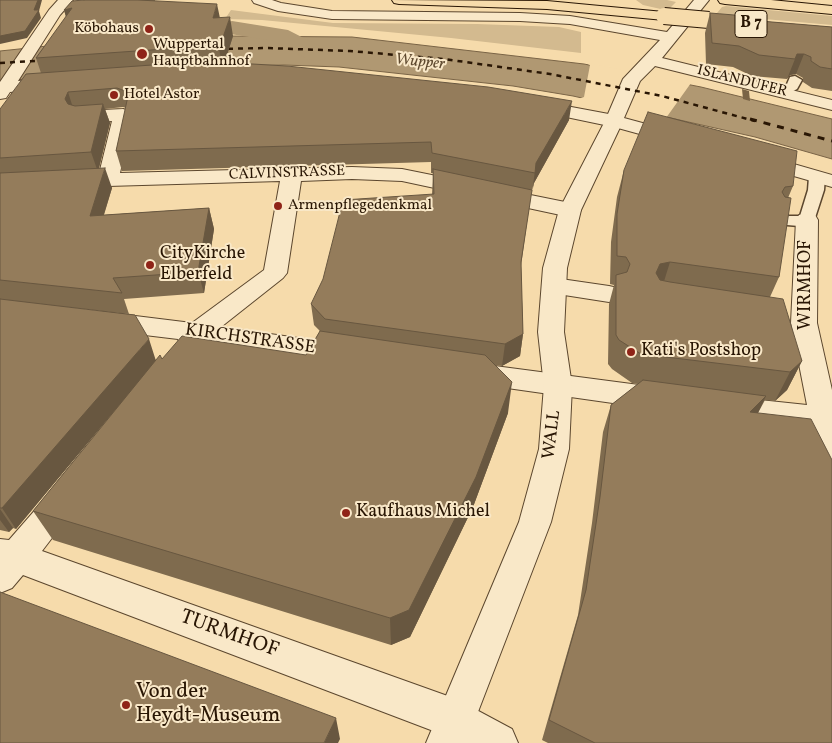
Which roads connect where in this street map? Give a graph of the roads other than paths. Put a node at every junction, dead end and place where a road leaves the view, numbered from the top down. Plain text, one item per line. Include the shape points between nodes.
1 (259, 0) edge
2 (399, 0) edge
3 (702, 0) edge
4 (726, 0) edge
5 (605, 5) edge
6 (632, 6) edge
7 (68, 7) edge
8 (832, 10) edge
9 (54, 14) junction
10 (36, 15) edge
11 (718, 22) edge
12 (671, 37) junction
13 (648, 63) junction
14 (795, 80) edge
15 (65, 83) edge
16 (4, 88) edge
17 (781, 92) junction
18 (520, 103) edge
19 (832, 105) edge
20 (82, 117) edge
21 (615, 118) junction
22 (696, 143) edge
23 (743, 156) edge
24 (292, 174) junction
25 (825, 179) edge
26 (108, 180) junction
27 (0, 186) edge
28 (570, 210) junction
29 (780, 220) edge
30 (806, 220) junction
31 (554, 286) junction
32 (609, 294) dead end
33 (79, 318) edge
34 (197, 332) junction
35 (372, 358) edge
36 (172, 363) edge
37 (451, 370) edge
38 (558, 386) junction
39 (828, 419) edge
40 (832, 467) edge
41 (85, 472) edge
42 (6, 563) edge
43 (451, 731) edge
44 (498, 743) edge

1 - 12 street via 278,7 332,16 570,20
2 - 5 main road, B 7
3 - 12 street
4 - 8 main road, B 7
5 - 6 main road, B 7
6 - 11 main road, B 7, bridge via 664,16
7 - 9 street
9 - 10 street
9 - 16 street
12 - 13 street
13 - 17 street, ISLANDUFER
13 - 21 street, WALL via 632,80
14 - 17 lane via 792,86
15 - 16 street
17 - 19 street, ISLANDUFER
18 - 21 street
20 - 26 street via 123,115
21 - 22 street
21 - 28 street, WALL
23 - 25 street
24 - 26 street, CALVINSTRASSE
24 - 28 street, CALVINSTRASSE via 352,172 402,175
24 - 34 street via 275,273
25 - 30 lane, WIRMHOF via 816,190
26 - 27 street, CALVINSTRASSE
28 - 31 street, WALL via 555,268
29 - 30 lane, WIRMHOF
30 - 39 street, WIRMHOF via 794,322
31 - 32 street
31 - 38 street, WALL via 551,332
33 - 34 street, KIRCHSTRASSE
34 - 35 street, KIRCHSTRASSE
34 - 36 street
37 - 38 street
38 - 39 street
38 - 43 street, WALL via 554,449 535,522
39 - 40 street, WIRMHOF via 828,459
41 - 42 street
42 - 43 street, TURMHOF
43 - 44 street, TURMHOF

